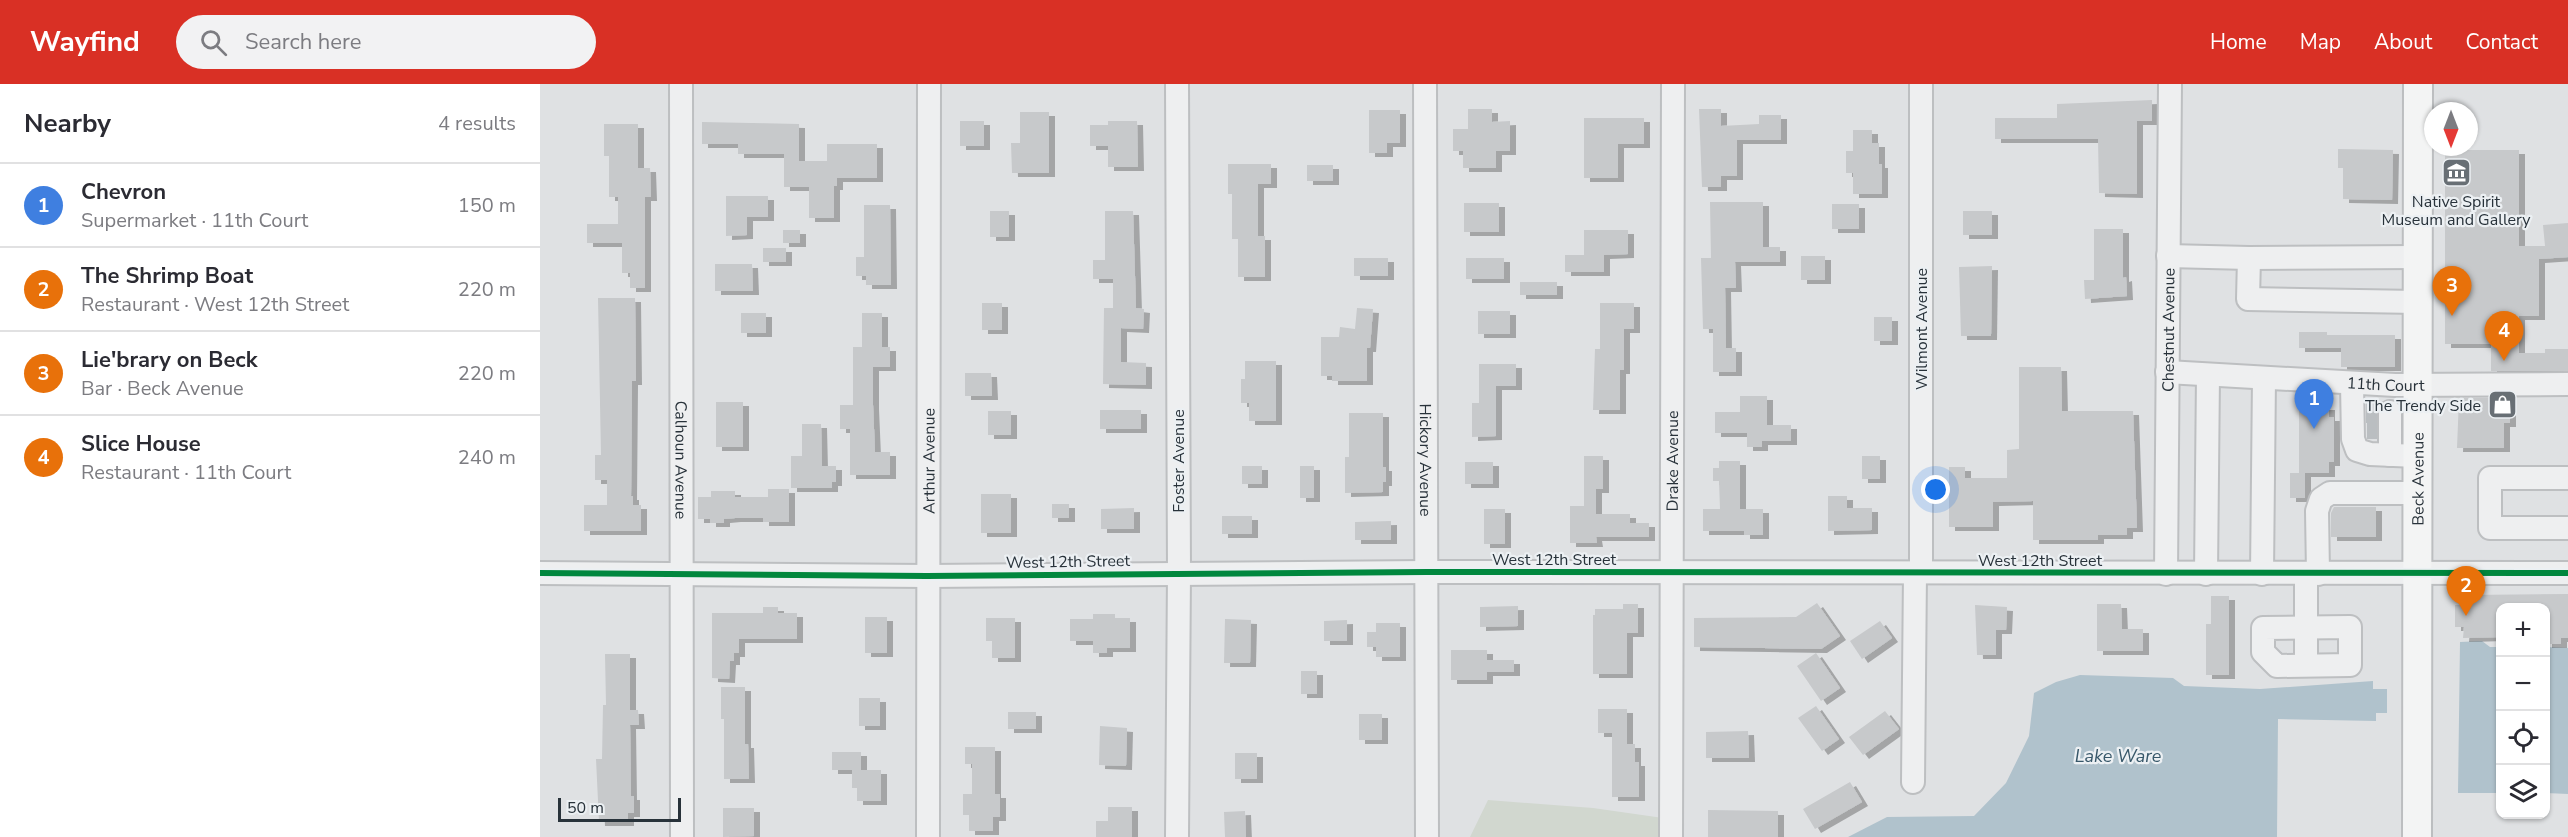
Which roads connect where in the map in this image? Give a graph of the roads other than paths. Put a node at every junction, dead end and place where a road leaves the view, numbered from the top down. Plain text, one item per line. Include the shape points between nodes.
1 (681, 84) edge
2 (929, 84) edge
3 (1177, 84) edge
4 (1425, 84) edge
5 (1673, 84) edge
6 (1921, 84) edge
7 (2170, 84) edge
8 (2418, 84) edge
9 (2168, 256) junction
10 (2417, 257) junction
11 (2249, 258) junction
12 (2417, 302) junction
13 (2167, 372) junction
14 (2208, 375) junction
15 (2264, 378) junction
16 (2352, 383) junction
17 (2417, 384) junction
18 (2568, 384) edge
19 (2378, 419) junction
20 (2403, 455) junction
21 (2568, 478) edge
22 (2416, 493) junction
23 (2568, 528) edge
24 (1426, 572) junction
25 (540, 573) edge
26 (1179, 573) junction
27 (1671, 573) junction
28 (1918, 573) junction
29 (2568, 573) edge
30 (682, 574) junction
31 (2166, 574) junction
32 (2206, 574) junction
33 (2262, 574) junction
34 (2312, 574) junction
35 (2416, 574) junction
36 (927, 576) junction
37 (2306, 627) junction
38 (2306, 665) junction
39 (1913, 782) dead end
40 (682, 837) edge
41 (928, 837) edge
42 (1177, 837) edge
43 (1427, 837) edge
44 (1671, 837) edge
45 (2416, 837) edge

1 - 30 street, Calhoun Avenue
2 - 36 street, Arthur Avenue
3 - 26 street, Foster Avenue
4 - 24 street, Hickory Avenue
5 - 27 street, Drake Avenue
6 - 28 street, Wilmont Avenue
7 - 9 street, Chestnut Avenue
8 - 10 main road, Beck Avenue
9 - 11 street
9 - 13 street, Chestnut Avenue
10 - 11 street
10 - 12 main road, Beck Avenue
11 - 12 street via 2248,299
12 - 17 main road, Beck Avenue
13 - 14 street, 11th Court
13 - 31 street, Chestnut Avenue
14 - 15 street, 11th Court
14 - 32 street
15 - 16 street, 11th Court
15 - 33 street
16 - 17 street, 11th Court
16 - 19 street
17 - 18 street, 11th Court
17 - 19 main road, Beck Avenue
19 - 20 main road, Beck Avenue
19 - 20 street via 2353,439 2357,450
20 - 22 main road, Beck Avenue
21 - 23 street via 2490,478 2490,528
22 - 34 street via 2330,493 2321,499
22 - 35 main road, Beck Avenue
24 - 26 street, West 12th Street
24 - 27 street, West 12th Street
24 - 43 street, Hickory Avenue
25 - 30 street, West 12th Street
26 - 36 street, West 12th Street
26 - 42 street, Foster Avenue
27 - 28 street, West 12th Street
27 - 44 street, Drake Avenue
28 - 31 street, West 12th Street
28 - 39 street, Wilmont Avenue
29 - 35 street, West 12th Street
30 - 36 street, West 12th Street
30 - 40 street, Calhoun Avenue
31 - 32 street, West 12th Street
32 - 33 street, West 12th Street
33 - 34 street, West 12th Street
34 - 35 street, West 12th Street
34 - 37 street
35 - 45 main road, Beck Avenue
36 - 41 street, Arthur Avenue
37 - 38 street
37 - 38 street via 2263,628 2263,652 2277,666
37 - 38 street via 2350,627 2350,665

